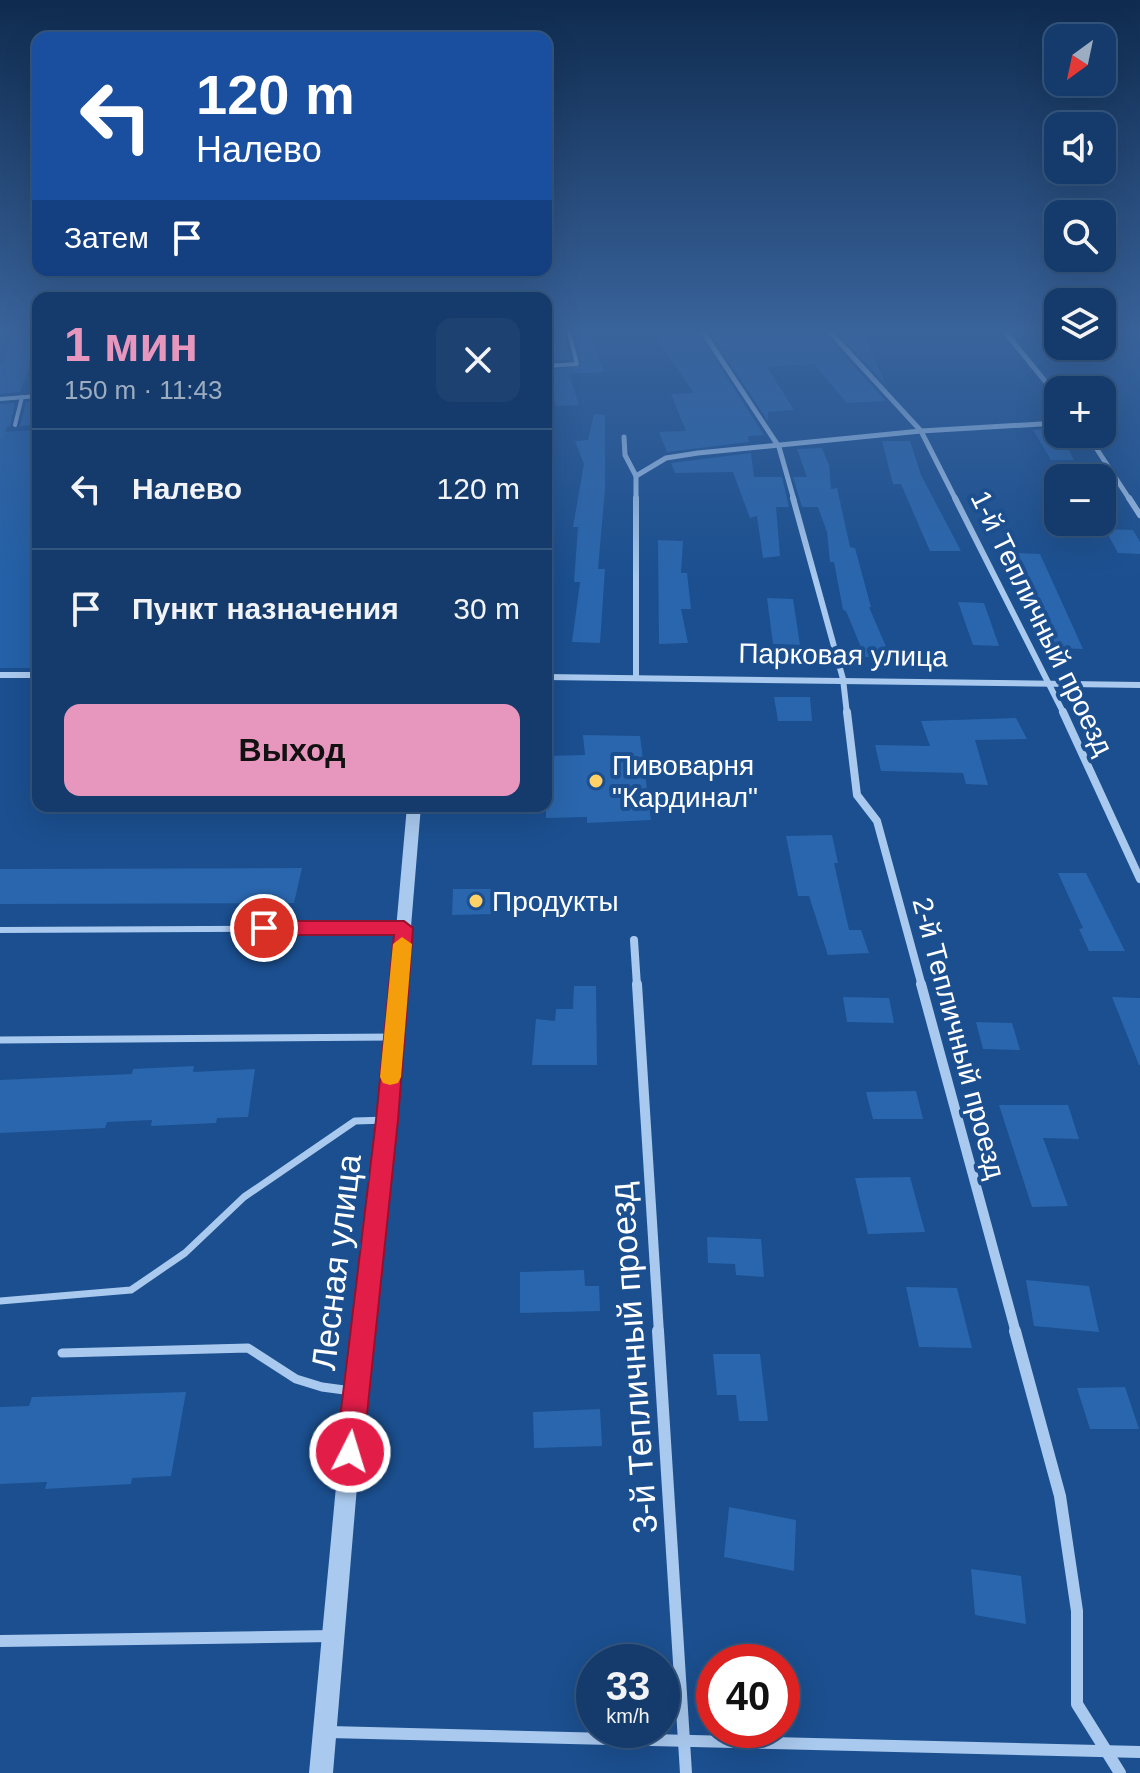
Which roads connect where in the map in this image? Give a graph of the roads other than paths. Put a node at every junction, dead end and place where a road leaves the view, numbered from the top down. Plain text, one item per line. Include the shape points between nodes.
1 (18, 415) edge
2 (758, 415) edge
3 (906, 415) edge
4 (1044, 424) edge
5 (15, 425) dead end
6 (921, 431) junction
7 (624, 437) dead end
8 (779, 447) junction
9 (1096, 448) edge
10 (636, 476) junction
11 (1140, 515) edge
12 (0, 675) edge
13 (32, 675) edge
14 (636, 675) junction
15 (552, 677) edge
16 (843, 679) junction
17 (1050, 683) junction
18 (1140, 685) edge
19 (414, 812) edge
20 (1140, 879) edge
21 (404, 928) junction
22 (0, 930) edge
23 (634, 940) dead end
24 (394, 1037) junction
25 (0, 1040) edge
26 (387, 1120) junction
27 (0, 1301) edge
28 (62, 1353) dead end
29 (355, 1391) junction
30 (334, 1636) junction
31 (0, 1641) edge
32 (326, 1732) junction
33 (685, 1741) junction
34 (1140, 1752) edge
35 (1106, 1753) junction
36 (321, 1773) edge
37 (686, 1773) edge
38 (1120, 1773) edge

1 - 5 lane
2 - 8 street, 2-й Тепличный проезд
3 - 6 street, 1-й Тепличный проезд
4 - 6 street
6 - 8 street
6 - 17 street, 1-й Тепличный проезд
7 - 10 street via 625,455
8 - 10 street via 666,458
8 - 16 street, 2-й Тепличный проезд
9 - 11 street
10 - 14 street
12 - 13 street
14 - 15 street, Парковая улица
14 - 16 street, Парковая улица
16 - 17 street, Парковая улица
16 - 35 street, 2-й Тепличный проезд via 857,795 877,821 1060,1496 1077,1611 1077,1704
17 - 18 street, Парковая улица
17 - 20 street, 1-й Тепличный проезд
19 - 21 street, Лесная улица
21 - 22 lane
21 - 24 street, Лесная улица
23 - 33 street, 3-й Тепличный проезд
24 - 25 lane
24 - 26 street, Лесная улица
26 - 27 lane via 355,1121 244,1197 185,1253 131,1290
26 - 29 street, Лесная улица
28 - 29 lane via 248,1348 276,1371 327,1390
29 - 30 street, Лесная улица
30 - 31 street
30 - 32 street, Лесная улица
32 - 33 street
32 - 36 street, Лесная улица
33 - 35 street
33 - 37 street, 3-й Тепличный проезд
34 - 35 street
35 - 38 street, 2-й Тепличный проезд

